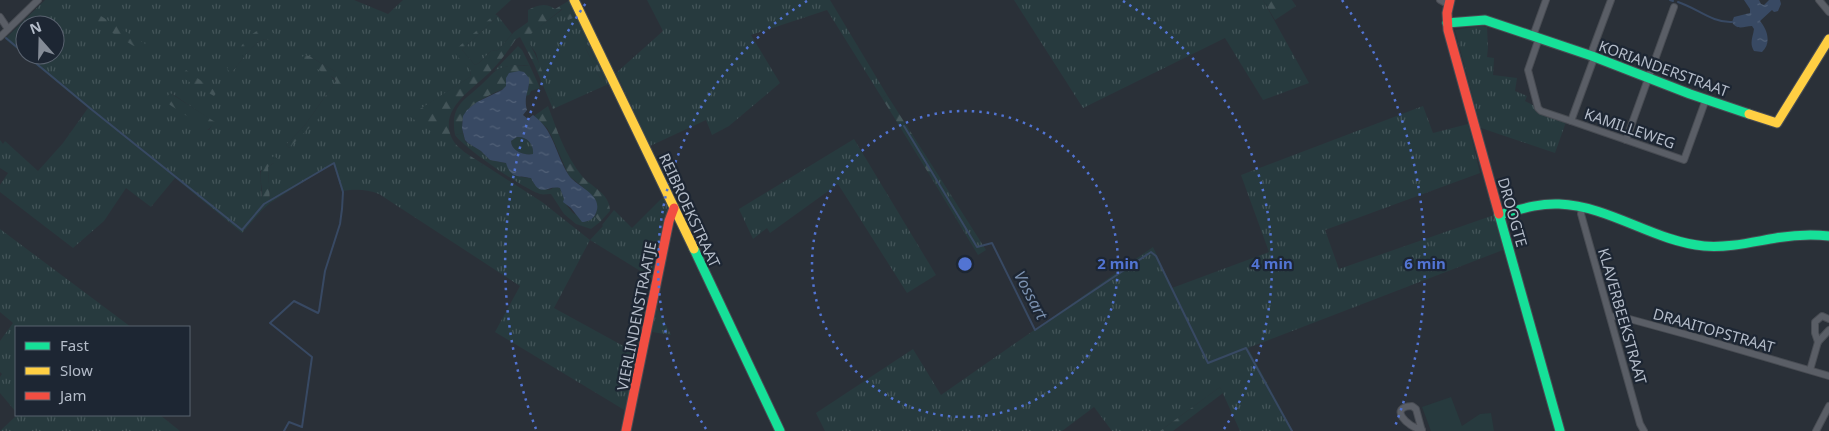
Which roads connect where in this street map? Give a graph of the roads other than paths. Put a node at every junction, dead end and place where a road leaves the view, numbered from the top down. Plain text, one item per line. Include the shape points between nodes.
1 (38, 0) edge
2 (574, 0) edge
3 (1440, 0) edge
4 (1546, 0) edge
5 (1611, 0) edge
6 (1819, 0) edge
7 (1449, 3) edge
8 (1674, 7) dead end
9 (1829, 12) edge
10 (0, 17) edge
11 (1447, 23) junction
12 (8, 29) junction
13 (0, 37) edge
14 (1536, 37) junction
15 (1829, 39) edge
16 (1592, 56) junction
17 (1649, 78) junction
18 (1706, 99) junction
19 (1572, 121) junction
20 (1626, 140) junction
21 (1582, 207) junction
22 (674, 208) junction
23 (1499, 215) junction
24 (1829, 236) edge
25 (1610, 316) junction
26 (1829, 319) edge
27 (1829, 330) edge
28 (1818, 342) junction
29 (1810, 370) junction
30 (1829, 376) edge
31 (1829, 406) edge
32 (626, 431) edge
33 (780, 431) edge
34 (1560, 431) edge
35 (1644, 431) edge
36 (1816, 431) edge

1 - 12 street
2 - 22 street, REIBROEKSTRAAT
3 - 7 street
4 - 14 street
5 - 16 street, KAMILLEWEG
6 - 9 street
7 - 11 street, DROOGTE
8 - 17 street
10 - 12 street
11 - 14 street, KORIANDERSTRAAT via 1485,20
11 - 23 street, DROOGTE
12 - 13 street
14 - 16 street, KORIANDERSTRAAT
14 - 19 street via 1528,70 1538,108
15 - 18 street, KORIANDERSTRAAT via 1777,122
16 - 17 street, KORIANDERSTRAAT
16 - 19 street, KAMILLEWEG
17 - 18 street, KORIANDERSTRAAT
17 - 20 street
18 - 20 street, KAMILLEWEG via 1684,160
19 - 20 street, KAMILLEWEG
21 - 23 street via 1544,204
21 - 24 street via 1676,240 1705,246 1799,235
21 - 25 street, KLAVERBEEKSTRAAT via 1581,214
22 - 32 street, VIERLINDENSTRAATJE
22 - 33 street, REIBROEKSTRAAT
23 - 34 street, DROOGTE
25 - 29 street, DRAAITOPSTRAAT
25 - 35 street, KLAVERBEEKSTRAAT
26 - 28 street via 1822,316 1815,322
27 - 28 street
28 - 29 street
29 - 30 street, DRAAITOPSTRAAT
31 - 36 street

